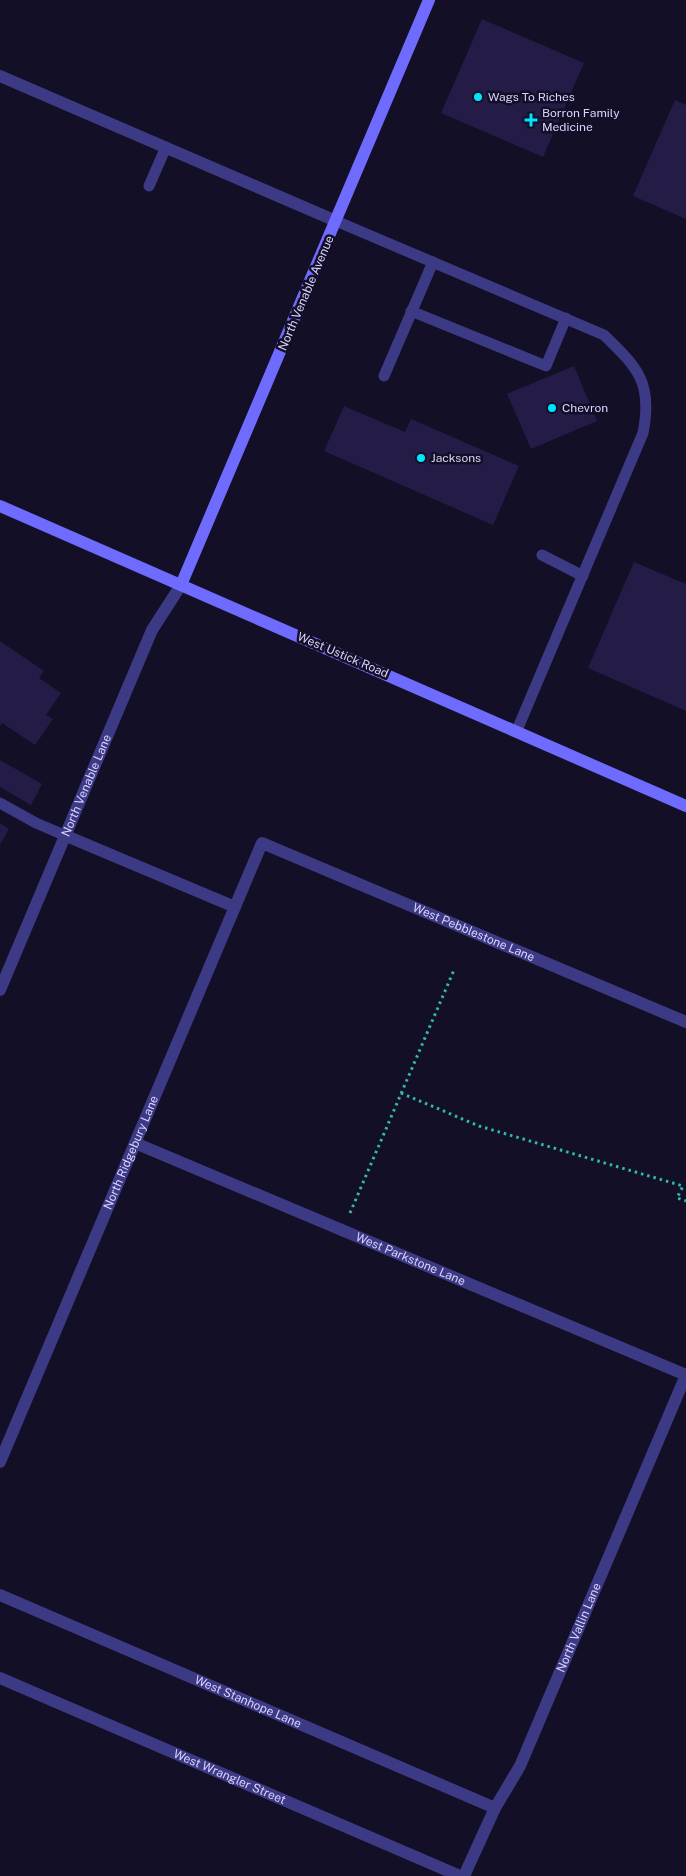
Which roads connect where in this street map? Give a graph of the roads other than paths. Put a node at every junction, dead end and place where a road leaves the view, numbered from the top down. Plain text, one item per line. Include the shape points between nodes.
1 (429, 0) edge
2 (0, 76) edge
3 (166, 147) junction
4 (149, 186) dead end
5 (336, 220) junction
6 (432, 262) junction
7 (411, 311) junction
8 (566, 318) junction
9 (384, 376) dead end
10 (0, 506) edge
11 (542, 555) dead end
12 (583, 576) junction
13 (181, 585) junction
14 (517, 730) junction
15 (0, 804) edge
16 (686, 806) edge
17 (64, 835) junction
18 (262, 843) joint
19 (235, 907) junction
20 (0, 990) edge
21 (686, 1022) edge
22 (135, 1143) junction
23 (686, 1375) edge
24 (0, 1462) edge
25 (0, 1595) edge
26 (0, 1678) edge
27 (495, 1808) junction
28 (460, 1876) edge
29 (464, 1876) edge

1 - 5 main road, North Venable Avenue
2 - 3 street
3 - 4 lane
3 - 5 street
5 - 6 lane
5 - 13 main road, North Venable Avenue
6 - 7 lane
6 - 8 lane
7 - 8 lane via 546,366
7 - 9 lane
8 - 12 lane via 604,335 632,362 644,382 646,416 643,433
10 - 13 main road, West Ustick Road
11 - 12 lane
12 - 14 lane
13 - 14 main road, West Ustick Road
13 - 17 street, North Venable Lane via 152,630
14 - 16 main road, West Ustick Road
15 - 17 lane
17 - 19 street
17 - 20 street, North Venable Lane
18 - 19 street, North Ridgebury Lane
18 - 21 street, West Pebblestone Lane
19 - 22 street, North Ridgebury Lane
22 - 23 street, West Parkstone Lane
22 - 24 street, North Ridgebury Lane
23 - 27 street, North Vallin Lane via 520,1766
25 - 27 street, West Stanhope Lane
26 - 28 street, West Wrangler Street
27 - 29 street, North Vallin Lane

